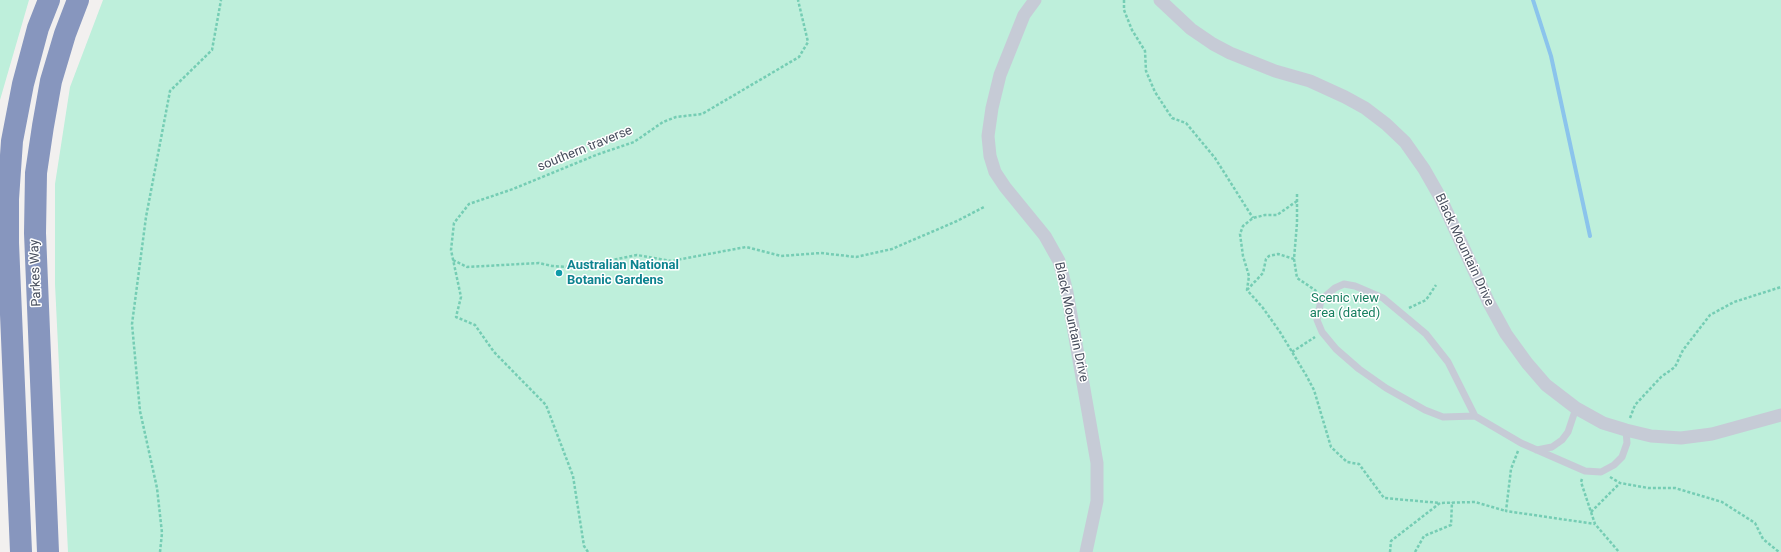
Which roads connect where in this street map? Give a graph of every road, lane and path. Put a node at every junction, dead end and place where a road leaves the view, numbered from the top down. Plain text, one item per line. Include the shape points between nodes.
1 (49, 0) edge
2 (78, 0) edge
3 (221, 0) edge
4 (798, 0) edge
5 (1035, 0) edge
6 (1124, 0) edge
7 (1160, 0) edge
8 (1297, 194) dead end
9 (1297, 201) junction
10 (984, 207) dead end
11 (1253, 218) junction
12 (1294, 259) junction
13 (453, 260) junction
14 (1436, 285) dead end
15 (1781, 287) edge
16 (1247, 290) junction
17 (1321, 300) junction
18 (1401, 312) junction
19 (1322, 332) junction
20 (1292, 352) junction
21 (1576, 408) junction
22 (1781, 415) edge
23 (1475, 416) junction
24 (1626, 430) junction
25 (1521, 443) junction
26 (1537, 450) junction
27 (1585, 471) junction
28 (1601, 472) junction
29 (1620, 483) junction
30 (1452, 502) junction
31 (1440, 503) junction
32 (1506, 511) junction
33 (1591, 512) junction
34 (1595, 524) junction
35 (21, 552) edge
36 (48, 552) edge
37 (160, 552) edge
38 (588, 552) edge
39 (1086, 552) edge
40 (1390, 552) edge
41 (1415, 552) edge
42 (1620, 552) edge
43 (1779, 552) edge

1 - 35 highway, Parkes Way via 38,28 23,84 12,141 8,199
2 - 36 highway, Parkes Way via 51,81 36,173 34,233
3 - 37 path via 212,50 170,92 146,217 132,324 140,411 157,488 162,533
4 - 13 path, southern traverse via 808,42 799,58 702,114 676,117 663,122 634,142 469,204 454,223 451,250
5 - 39 street, Black Mountain Drive via 1024,15 1000,75 988,136 995,172 1046,236 1059,261 1067,292 1097,463 1096,501
6 - 11 path via 1124,10 1144,51 1146,71 1155,92 1172,118 1186,123 1215,158
7 - 21 street, Black Mountain Drive via 1191,29 1212,44 1345,97 1365,108 1405,142 1440,197 1506,334 1546,385
8 - 9 path
9 - 11 path via 1277,215
9 - 12 path
10 - 13 path via 892,249 856,257 822,253 782,256 746,247 671,261 636,255 585,268 539,263 467,267
11 - 16 path via 1243,226 1240,234 1249,276
12 - 16 path via 1278,254 1269,256 1263,273
12 - 17 path via 1297,278 1316,290
13 - 38 path, southern traverse via 461,298 456,317 475,325 494,352 546,405 573,476 584,546
14 - 18 path via 1426,300
15 - 24 path via 1734,302 1710,315 1683,350 1675,367 1635,405
16 - 20 path via 1263,308
17 - 18 lane via 1344,284 1384,298
17 - 19 lane via 1318,320
18 - 23 lane via 1426,334 1448,362
19 - 20 path
19 - 23 lane via 1336,349 1359,369 1420,408 1443,417
20 - 31 path via 1314,390 1330,447 1347,462 1359,464 1384,498
21 - 24 street, Black Mountain Drive via 1604,423
21 - 26 lane via 1568,432 1562,440 1552,447
22 - 24 street, Black Mountain Drive via 1712,434 1682,438 1651,436
23 - 25 lane
24 - 28 lane via 1622,457
25 - 26 lane
25 - 32 path via 1511,469
26 - 27 lane
27 - 28 lane
27 - 33 path via 1581,482
28 - 29 path
29 - 33 path
29 - 43 path via 1648,488 1675,488 1722,502 1755,522 1763,539
30 - 31 path
30 - 32 path via 1475,502
30 - 41 path via 1452,525 1424,536
31 - 40 path via 1390,541
32 - 34 path
33 - 34 path
34 - 42 path

